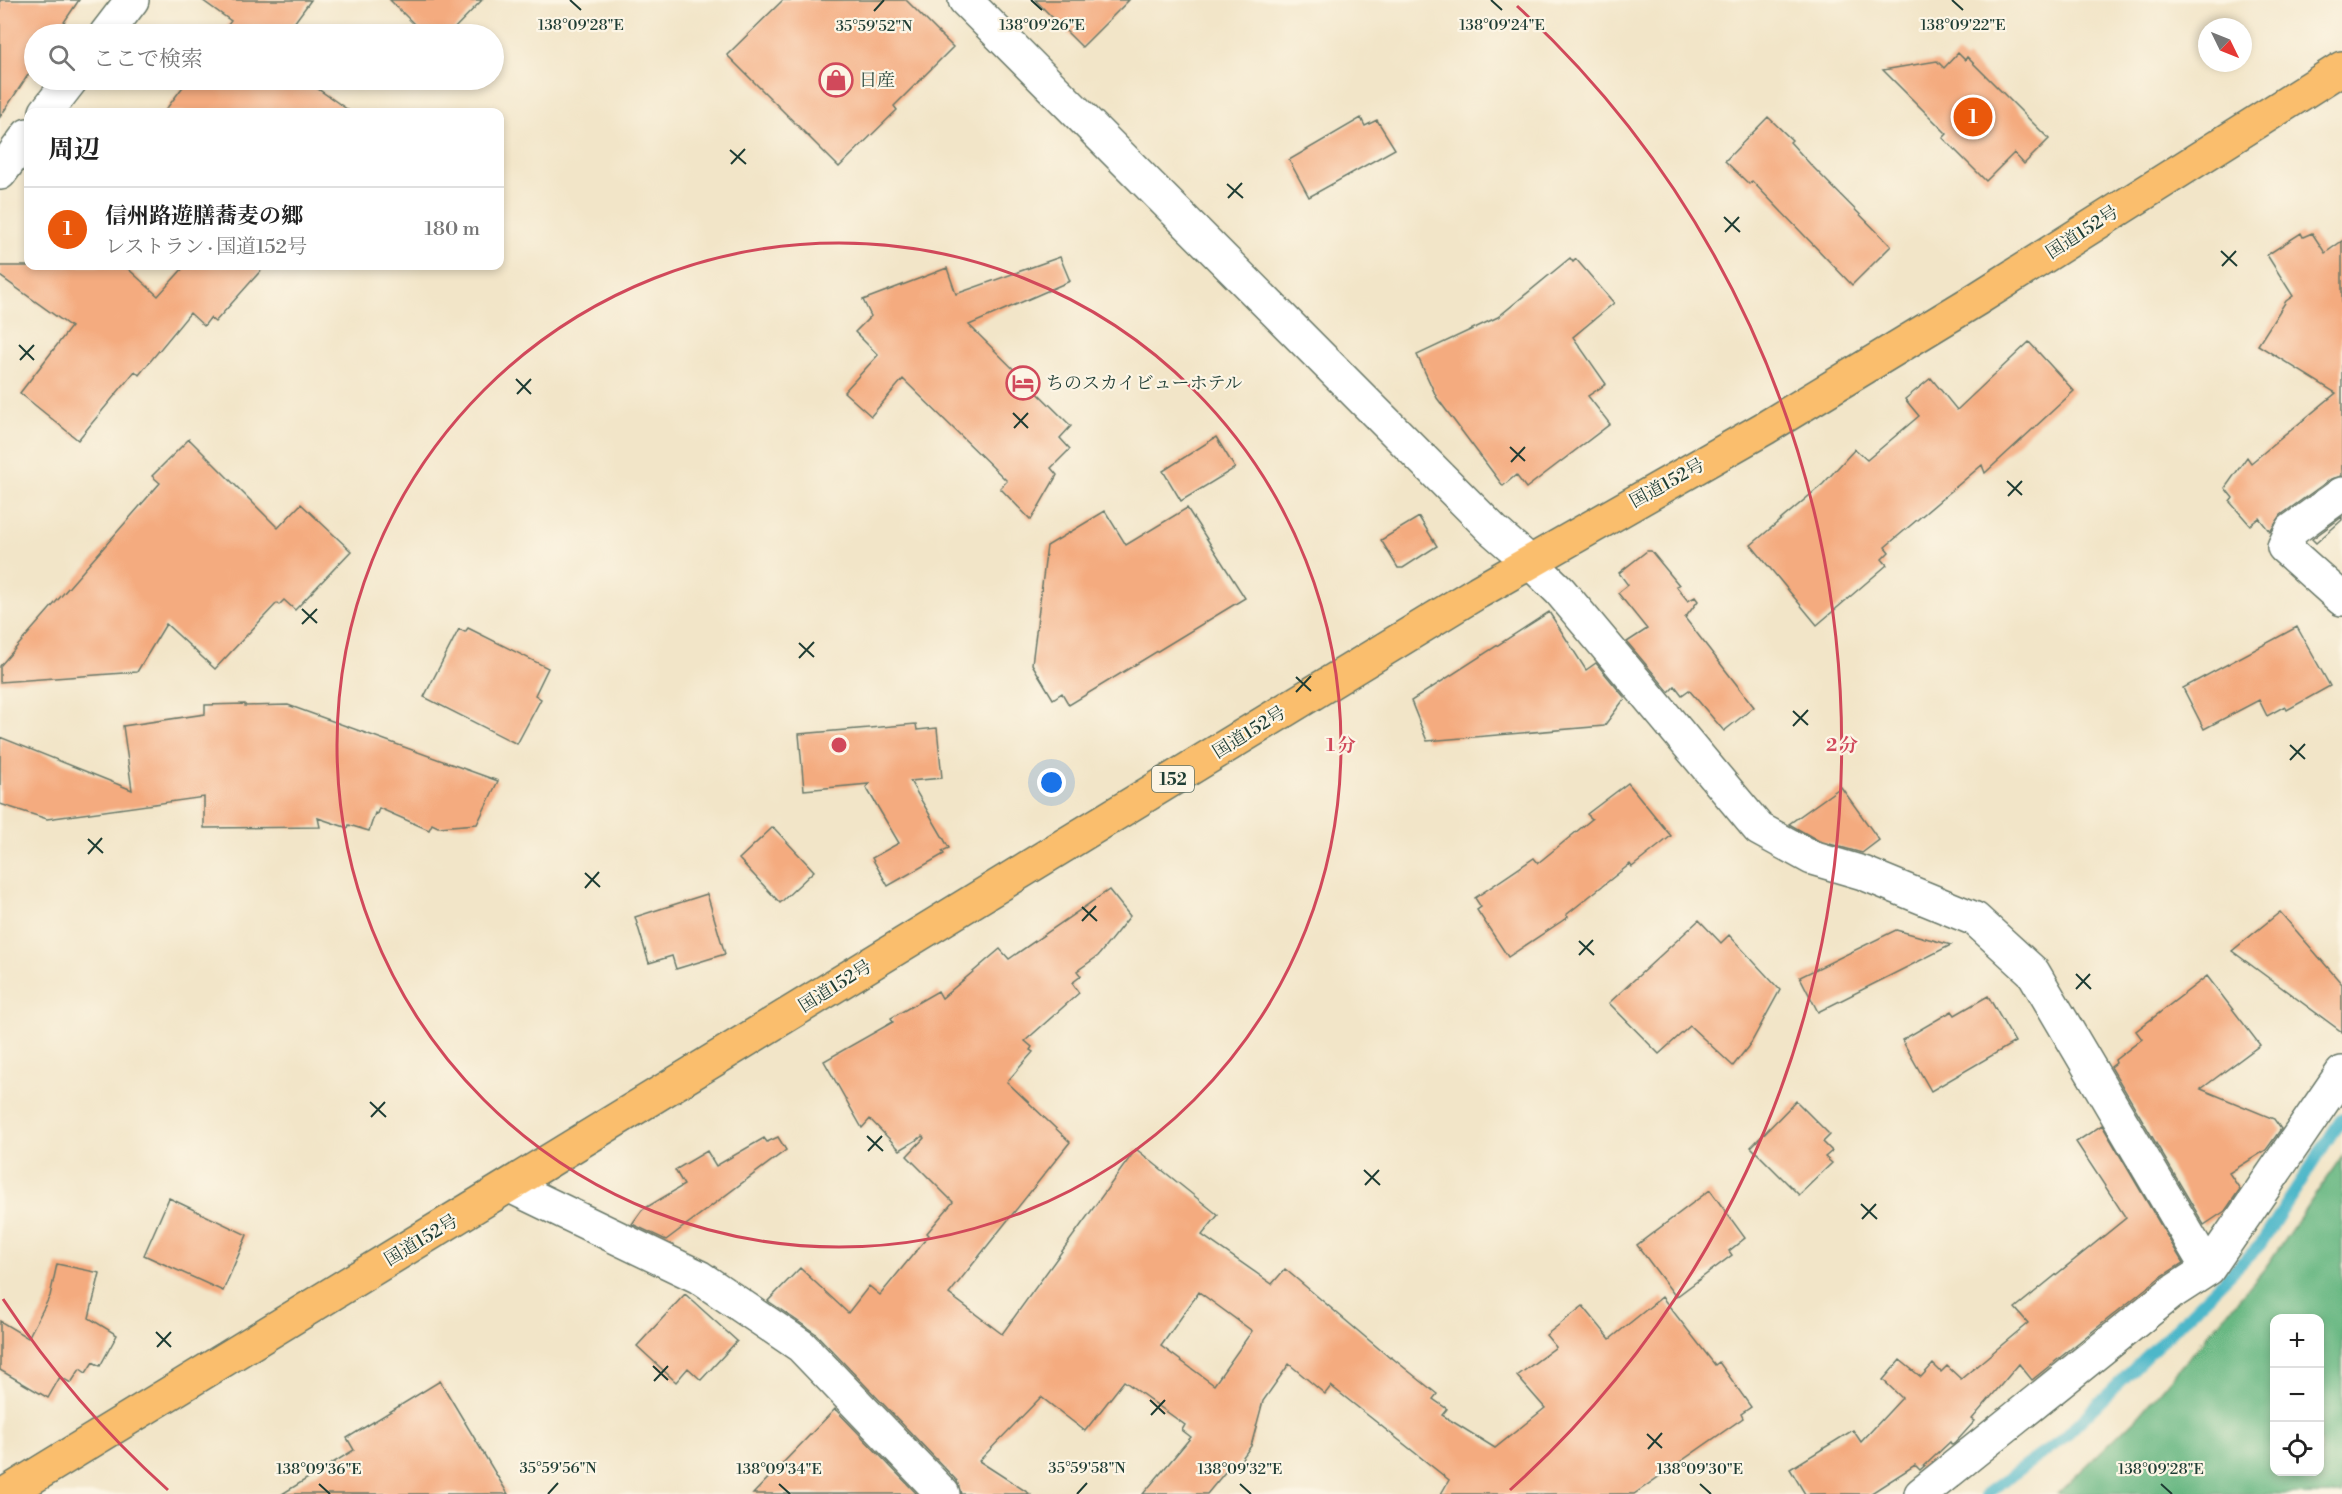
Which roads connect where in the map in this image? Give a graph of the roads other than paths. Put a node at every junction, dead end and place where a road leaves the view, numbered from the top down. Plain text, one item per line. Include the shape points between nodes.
1 (132, 0) edge
2 (965, 0) edge
3 (114, 24) edge
4 (2342, 68) edge
5 (63, 90) edge
6 (49, 108) edge
7 (24, 140) edge
8 (0, 173) edge
9 (2342, 494) edge
10 (1531, 562) junction
11 (2342, 599) edge
12 (2342, 1073) edge
13 (510, 1186) junction
14 (2208, 1269) junction
15 (5, 1494) edge
16 (943, 1494) edge
17 (1921, 1494) edge

1 - 3 street
2 - 10 street via 1492,530
4 - 10 highway, 国道152号 / 152 via 1967,305 1765,428
5 - 6 street
7 - 8 street
9 - 11 street via 2292,530 2284,547
10 - 13 highway, 国道152号 / 152
10 - 14 street via 1560,591 1759,829 1812,858 1863,873 1975,919 2033,972
12 - 14 street
13 - 15 highway, 国道152号 / 152
13 - 16 street via 699,1277 801,1346
14 - 17 street via 2171,1293

